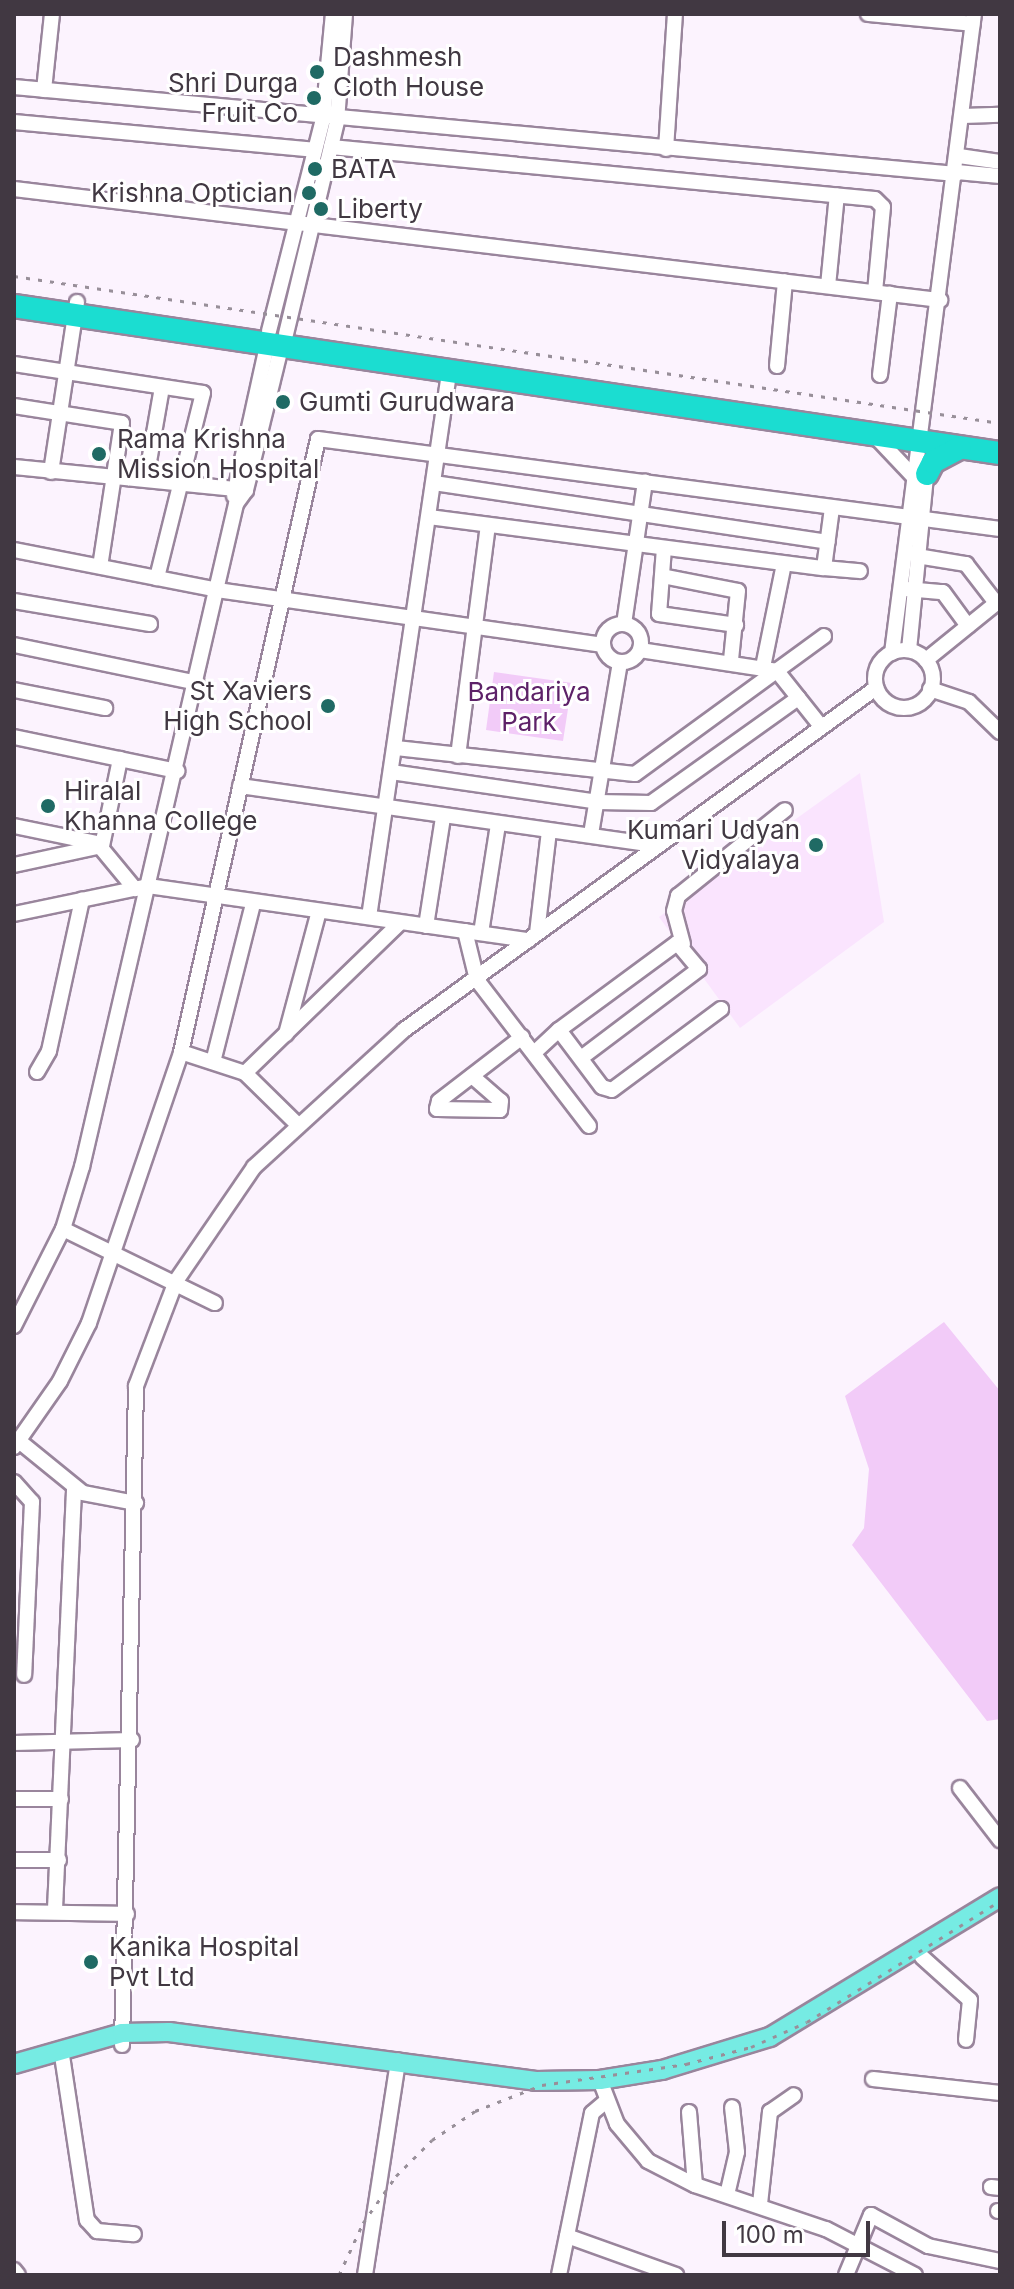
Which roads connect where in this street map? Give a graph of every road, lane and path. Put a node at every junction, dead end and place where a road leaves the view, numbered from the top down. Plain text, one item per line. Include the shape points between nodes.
1 (52, 14) edge
2 (333, 14) edge
3 (345, 14) edge
4 (675, 14) edge
5 (868, 14) edge
6 (974, 19) edge
7 (14, 87) edge
8 (44, 90) junction
9 (1000, 115) edge
10 (963, 116) junction
11 (330, 120) junction
12 (14, 122) edge
13 (615, 145) junction
14 (331, 147) junction
15 (666, 149) junction
16 (314, 150) junction
17 (1000, 162) edge
18 (957, 167) junction
19 (613, 173) junction
20 (1000, 176) edge
21 (14, 189) edge
22 (837, 195) junction
23 (296, 222) junction
24 (311, 223) junction
25 (785, 281) junction
26 (828, 286) junction
27 (875, 292) junction
28 (14, 293) edge
29 (890, 294) junction
30 (940, 300) junction
31 (14, 306) edge
32 (76, 309) junction
33 (276, 340) junction
34 (14, 364) edge
35 (777, 366) dead end
36 (65, 371) junction
37 (449, 373) junction
38 (880, 375) dead end
39 (591, 385) junction
40 (162, 387) junction
41 (14, 406) edge
42 (59, 413) junction
43 (925, 431) junction
44 (873, 436) junction
45 (1000, 437) edge
46 (960, 447) junction
47 (438, 452) junction
48 (1000, 453) edge
49 (14, 467) edge
50 (51, 472) junction
51 (920, 474) junction
52 (115, 475) junction
53 (146, 479) junction
54 (645, 482) junction
55 (434, 483) junction
56 (182, 484) junction
57 (239, 489) junction
58 (832, 508) junction
59 (638, 514) junction
60 (429, 517) junction
61 (914, 517) junction
62 (488, 526) junction
63 (1000, 529) edge
64 (828, 542) junction
65 (632, 545) junction
66 (664, 548) junction
67 (14, 550) edge
68 (917, 556) junction
69 (784, 564) junction
70 (100, 566) junction
71 (824, 568) junction
72 (860, 571) dead end
73 (662, 576) junction
74 (157, 578) junction
75 (906, 588) junction
76 (217, 590) junction
77 (277, 599) junction
78 (14, 601) edge
79 (998, 602) edge
80 (412, 619) junction
81 (150, 624) dead end
82 (624, 624) junction
83 (736, 625) junction
84 (968, 626) junction
85 (476, 627) junction
86 (824, 636) dead end
87 (14, 645) edge
88 (603, 645) junction
89 (640, 650) junction
90 (909, 650) junction
91 (892, 653) junction
92 (731, 660) junction
93 (926, 660) junction
94 (620, 662) junction
95 (770, 669) junction
96 (197, 683) junction
97 (876, 688) junction
98 (930, 689) junction
99 (14, 690) edge
100 (798, 698) junction
101 (105, 708) dead end
102 (820, 725) junction
103 (1000, 732) edge
104 (14, 737) edge
105 (396, 748) junction
106 (458, 756) junction
107 (120, 759) junction
108 (177, 771) junction
109 (391, 772) junction
110 (604, 773) junction
111 (240, 786) junction
112 (598, 802) junction
113 (384, 807) junction
114 (785, 810) dead end
115 (443, 818) junction
116 (498, 825) junction
117 (14, 826) edge
118 (549, 831) junction
119 (591, 834) junction
120 (655, 845) junction
121 (102, 846) junction
122 (14, 865) edge
123 (141, 888) junction
124 (219, 896) junction
125 (82, 900) junction
126 (253, 904) junction
127 (319, 911) junction
128 (14, 914) edge
129 (369, 917) junction
130 (400, 923) junction
131 (426, 926) junction
132 (465, 931) junction
133 (481, 933) junction
134 (533, 937) junction
135 (683, 944) junction
136 (477, 980) junction
137 (721, 1009) dead end
138 (559, 1030) junction
139 (286, 1035) junction
140 (522, 1037) junction
141 (181, 1052) junction
142 (534, 1053) junction
143 (581, 1058) junction
144 (213, 1062) junction
145 (37, 1072) dead end
146 (245, 1073) junction
147 (472, 1076) dead end
148 (298, 1125) junction
149 (589, 1126) dead end
150 (63, 1229) junction
151 (117, 1253) junction
152 (176, 1281) junction
153 (215, 1303) dead end
154 (14, 1326) edge
155 (16, 1444) edge
156 (14, 1482) edge
157 (74, 1487) junction
158 (136, 1503) junction
159 (24, 1675) dead end
160 (132, 1740) junction
161 (63, 1742) junction
162 (14, 1743) edge
163 (960, 1788) dead end
164 (14, 1799) edge
165 (61, 1799) junction
166 (1000, 1840) edge
167 (14, 1860) edge
168 (59, 1860) junction
169 (1000, 1897) edge
170 (1000, 1907) edge
171 (55, 1909) junction
172 (14, 1912) edge
173 (127, 1914) junction
174 (922, 1957) junction
175 (122, 2039) junction
176 (966, 2040) dead end
177 (63, 2054) junction
178 (14, 2064) edge
179 (397, 2066) junction
180 (14, 2072) edge
181 (873, 2079) dead end
182 (602, 2090) junction
183 (1000, 2093) edge
184 (794, 2095) dead end
185 (732, 2107) dead end
186 (689, 2112) dead end
187 (695, 2185) junction
188 (727, 2195) junction
189 (760, 2204) junction
190 (134, 2234) dead end
191 (567, 2236) junction
192 (855, 2244) junction
193 (1000, 2261) edge
194 (14, 2270) edge
195 (18, 2275) edge
196 (365, 2275) edge
197 (559, 2275) edge
198 (676, 2275) edge
199 (846, 2275) edge
200 (915, 2275) edge

1 - 8 street
2 - 11 street
3 - 11 street
4 - 15 street
5 - 6 street
6 - 10 street
7 - 8 street
8 - 11 street
9 - 10 street
10 - 18 street
11 - 13 street
11 - 14 street
11 - 16 street
12 - 16 street
13 - 15 street
13 - 19 street
14 - 19 street
14 - 24 street
15 - 18 street
16 - 23 street
17 - 18 street
18 - 20 street
18 - 30 street
19 - 22 street
21 - 23 street
22 - 26 street
22 - 27 street via 883,204
23 - 24 street
23 - 33 street
24 - 25 street
24 - 33 street
25 - 26 street
25 - 35 street
26 - 27 street
27 - 29 street
28 - 32 highway
29 - 30 street
29 - 38 street
30 - 43 street
31 - 32 highway
32 - 33 highway
32 - 36 street
33 - 37 highway
33 - 39 highway
33 - 57 street
34 - 36 street
36 - 40 street
36 - 42 street
37 - 39 highway
37 - 47 street
39 - 43 highway
39 - 44 highway
40 - 53 street
40 - 56 street via 203,393
41 - 42 street
42 - 50 street
42 - 52 street via 122,423
43 - 44 highway
43 - 45 highway
43 - 46 highway
43 - 51 street
44 - 51 street
46 - 48 highway
46 - 51 highway
47 - 54 street
47 - 55 street
47 - 77 street via 318,439
49 - 50 street
50 - 52 street
51 - 61 street
52 - 53 street
52 - 70 street
53 - 56 street
54 - 58 street
54 - 59 street
55 - 59 street
55 - 60 street
56 - 57 street
56 - 74 street
57 - 76 street
58 - 61 street
58 - 64 street
59 - 64 street
59 - 65 street
60 - 62 street
60 - 80 street
61 - 63 street
61 - 68 street
61 - 75 street
62 - 65 street
62 - 85 street
64 - 71 street
65 - 66 street
65 - 82 street
66 - 69 street
66 - 73 street
67 - 70 street
68 - 75 street
68 - 79 street via 966,564
69 - 71 street
69 - 95 street
70 - 74 street
71 - 72 street
73 - 83 street via 736,589
73 - 83 street via 659,614
74 - 76 street
75 - 84 street via 943,592
75 - 90 street
75 - 91 street
76 - 77 street
76 - 96 street
77 - 80 street
77 - 111 street
78 - 81 street
79 - 84 street
80 - 85 street
80 - 105 street
82 - 88 street via 613,626
82 - 89 street via 638,633
83 - 92 street
84 - 93 street
85 - 88 street
85 - 106 street
86 - 95 street
87 - 96 street
88 - 94 street
89 - 92 street
89 - 94 street
90 - 91 street
90 - 93 street
91 - 97 street via 876,671
92 - 95 street
93 - 98 street
94 - 110 street
95 - 100 street
95 - 110 street via 644,769
96 - 108 street
97 - 98 street via 898,707 917,704
97 - 102 street
98 - 103 street via 969,702
99 - 101 street
100 - 102 street
100 - 112 street via 669,795 642,804
102 - 120 street
104 - 107 street
105 - 106 street
105 - 109 street
106 - 110 street
107 - 108 street
107 - 121 street
108 - 123 street
109 - 112 street
109 - 113 street
110 - 112 street
111 - 113 street
111 - 124 street
112 - 119 street
113 - 115 street
113 - 129 street
114 - 135 street via 678,896 674,911
115 - 116 street
115 - 131 street
116 - 118 street
116 - 133 street
117 - 121 street
118 - 119 street
118 - 134 street
119 - 120 street
120 - 134 street
121 - 122 street
121 - 123 street
123 - 124 street
123 - 125 street
123 - 150 street
124 - 126 street
124 - 141 street
125 - 128 street
125 - 145 street via 49,1051
126 - 127 street
126 - 144 street
127 - 129 street
127 - 139 street
129 - 130 street
130 - 131 street
130 - 139 street
131 - 132 street
132 - 133 street
132 - 136 street
133 - 134 street
134 - 136 street
135 - 138 street
135 - 143 street via 700,965 695,974
136 - 140 street
136 - 148 street via 404,1030
137 - 143 street via 612,1090
138 - 142 street
138 - 143 street
139 - 146 street
140 - 142 street
140 - 147 street
141 - 144 street
141 - 151 street
142 - 149 street
144 - 146 street
146 - 148 street
148 - 152 street via 254,1167
150 - 151 street
150 - 154 street
151 - 152 street
151 - 155 street via 60,1381
152 - 153 street
152 - 158 street via 136,1386
155 - 157 street
156 - 159 street via 32,1502
157 - 158 street
157 - 161 street
158 - 160 street
160 - 161 street
160 - 173 street
161 - 162 street
161 - 165 street
163 - 166 street
164 - 165 street
165 - 168 street
167 - 168 street
168 - 171 street
169 - 182 main road via 770,2037
170 - 174 main road
171 - 172 street
171 - 173 street
173 - 175 street
174 - 176 street via 970,2000
174 - 182 main road via 774,2044 711,2067
175 - 177 main road
175 - 179 main road via 284,2050
177 - 178 main road
177 - 180 main road
177 - 190 street via 87,2220 97,2231
179 - 182 main road
179 - 196 street
181 - 183 street
182 - 187 street via 648,2161
182 - 191 street via 592,2113
184 - 189 street via 770,2112
185 - 188 street via 737,2152
186 - 187 street
187 - 188 street
188 - 189 street
189 - 192 street
191 - 197 street
191 - 198 street
192 - 193 street via 871,2215 928,2246
192 - 199 street
192 - 200 street
194 - 195 street

